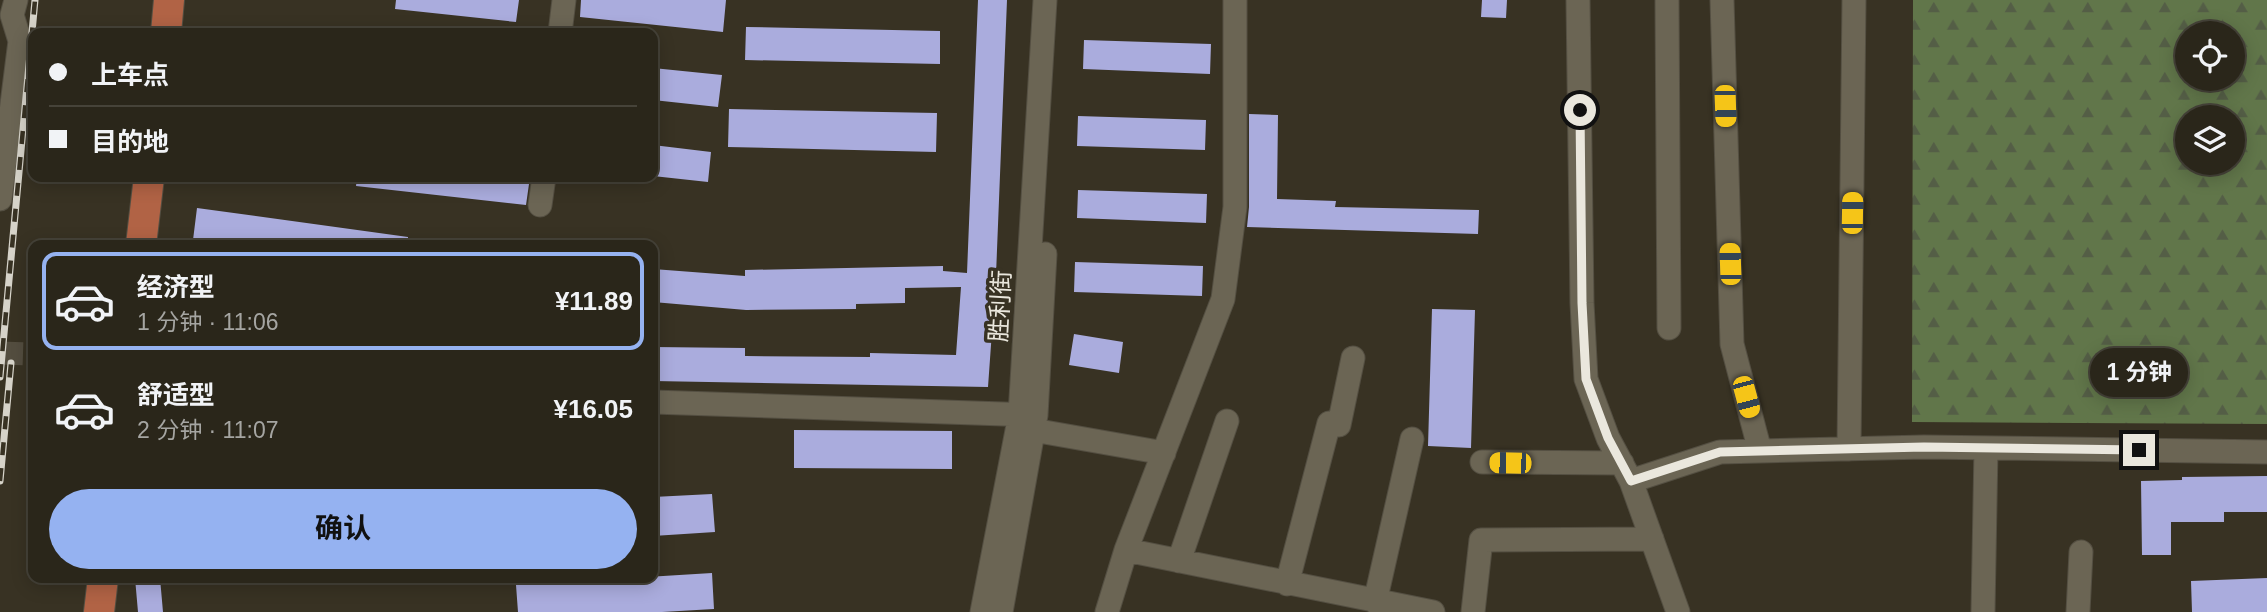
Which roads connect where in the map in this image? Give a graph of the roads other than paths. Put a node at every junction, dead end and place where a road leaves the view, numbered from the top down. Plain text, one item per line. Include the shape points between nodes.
1 (16, 0) edge
2 (169, 0) edge
3 (564, 0) edge
4 (1045, 0) edge
5 (1060, 0) edge
6 (1235, 0) edge
7 (1578, 0) edge
8 (1667, 0) edge
9 (1722, 0) edge
10 (1854, 0) edge
11 (166, 28) edge
12 (561, 28) edge
13 (148, 182) edge
14 (543, 182) edge
15 (0, 199) edge
16 (540, 205) dead end
17 (142, 240) edge
18 (1669, 328) dead end
19 (1353, 358) dead end
20 (658, 402) edge
21 (1030, 420) junction
22 (1227, 421) dead end
23 (1412, 439) dead end
24 (1986, 448) junction
25 (1849, 449) junction
26 (1760, 451) junction
27 (2267, 452) edge
28 (1164, 453) junction
29 (1482, 462) dead end
30 (1626, 472) junction
31 (1652, 539) junction
32 (1126, 550) junction
33 (2081, 552) dead end
34 (1179, 561) junction
35 (102, 583) edge
36 (1287, 584) junction
37 (1375, 602) junction
38 (99, 612) edge
39 (982, 612) edge
40 (1001, 612) edge
41 (1107, 612) edge
42 (1433, 612) edge
43 (1473, 612) edge
44 (1678, 612) edge
45 (1983, 612) edge
46 (2078, 612) edge

1 - 15 street via 12,15 20,41
2 - 11 main road
3 - 12 street
4 - 21 street, 胜利街
5 - 21 street, 胜利街
6 - 28 street via 1235,207 1223,299
7 - 30 street via 1586,379
8 - 18 street
9 - 26 street via 1732,344
10 - 25 street
13 - 17 main road
14 - 16 street
19 - 36 street via 1339,425 1329,423
20 - 21 street
21 - 28 street
21 - 39 street, 胜利街
21 - 40 street, 胜利街
22 - 34 street
23 - 37 street
24 - 25 street
24 - 27 street
24 - 45 street
25 - 26 street
26 - 30 street via 1720,452
28 - 32 street
29 - 30 street
30 - 31 street
31 - 43 street via 1481,540
31 - 44 street
32 - 34 street
32 - 41 street
33 - 46 street
34 - 36 street
35 - 38 main road
36 - 37 street
37 - 42 street

